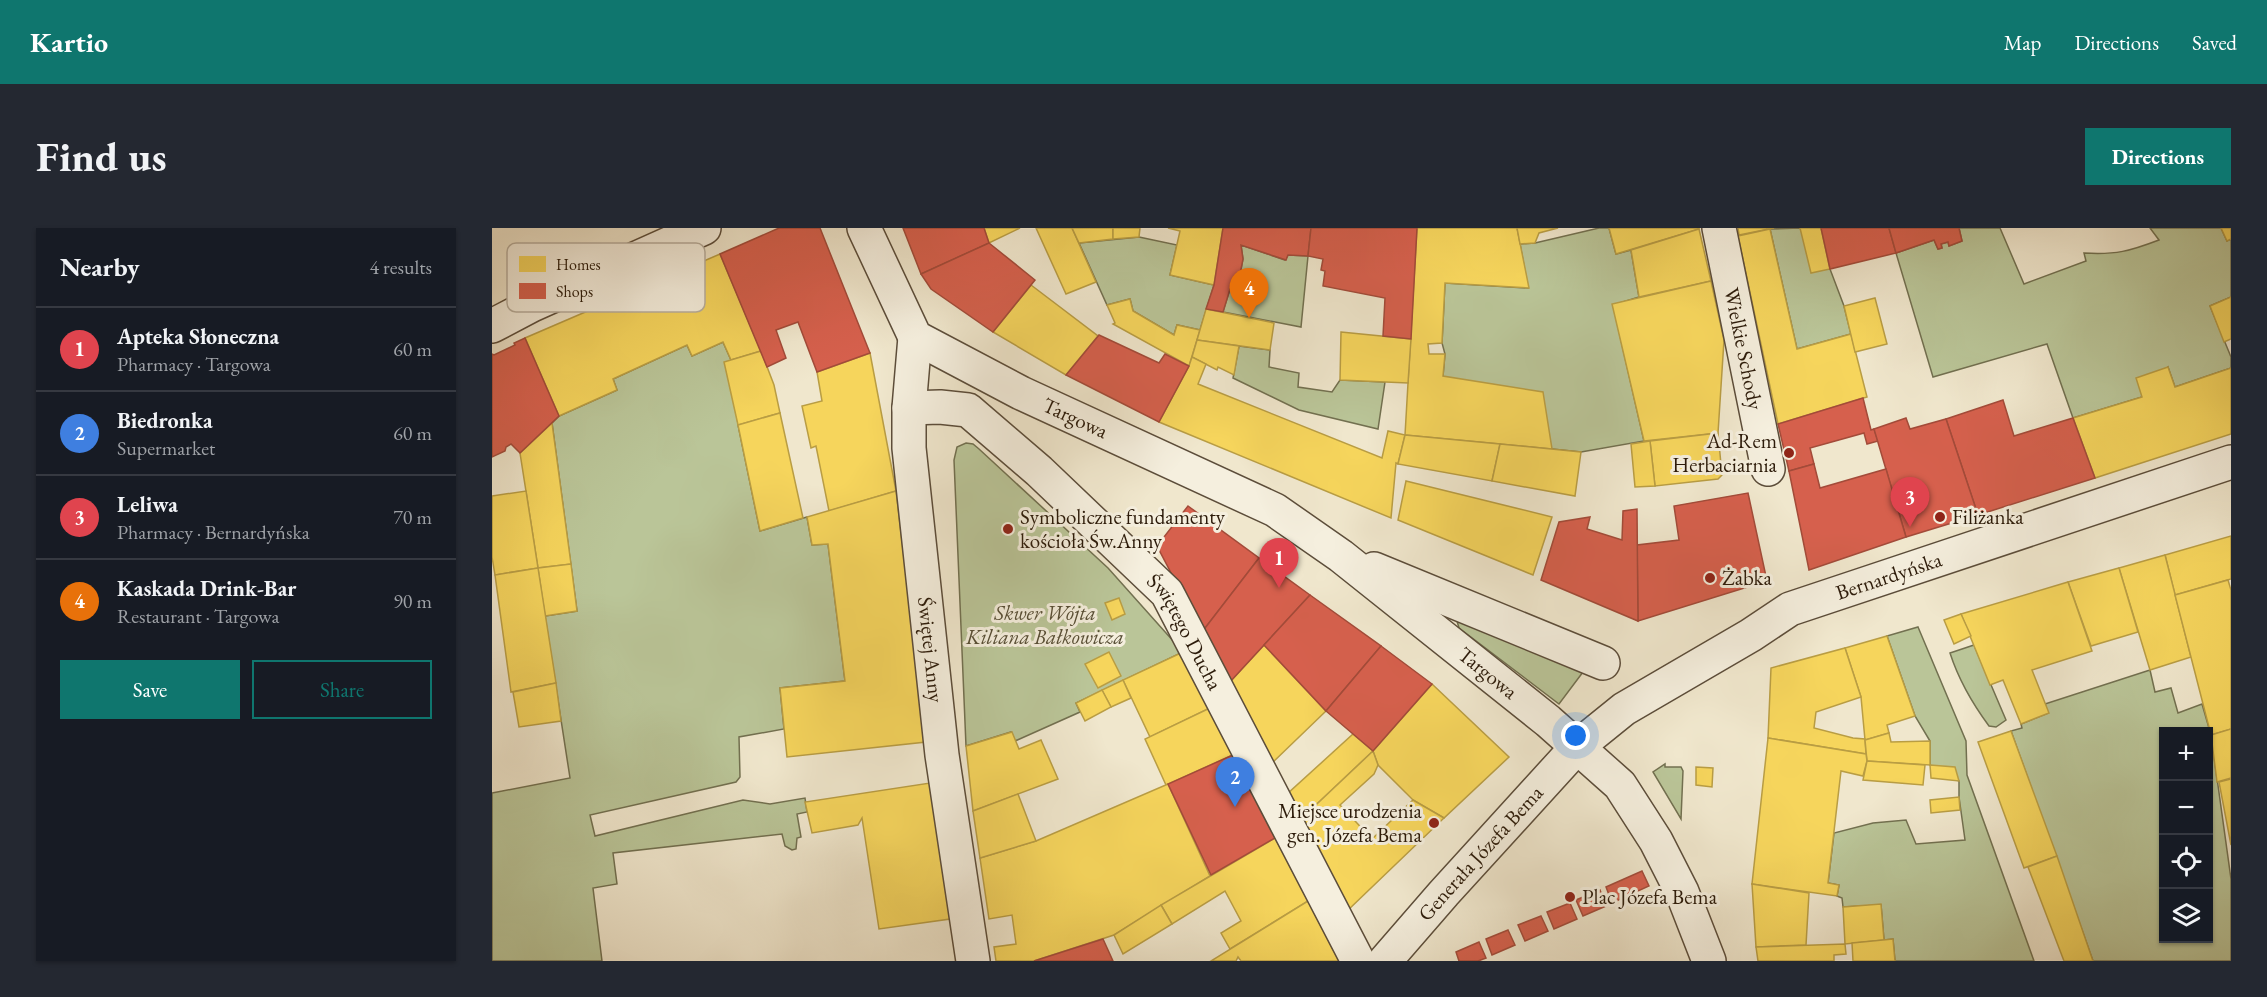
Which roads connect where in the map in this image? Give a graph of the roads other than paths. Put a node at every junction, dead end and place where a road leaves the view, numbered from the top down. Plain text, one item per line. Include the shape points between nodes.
1 (704, 228) edge
2 (864, 228) edge
3 (1719, 228) edge
4 (670, 243) edge
5 (519, 312) edge
6 (492, 326) edge
7 (915, 337) junction
8 (909, 408) junction
9 (2231, 462) edge
10 (1768, 469) dead end
11 (1341, 556) junction
12 (1603, 663) dead end
13 (1577, 747) junction
14 (972, 961) edge
15 (1358, 961) edge
16 (1384, 961) edge
17 (1709, 961) edge

1 - 4 street
2 - 7 street
3 - 10 street, Wielkie Schody
5 - 6 street
7 - 8 street, Świętej Anny
7 - 11 street, Targowa via 1021,393 1275,510
8 - 14 street, Świętej Anny via 909,448 938,721
8 - 15 street, Świętego Ducha via 968,410 1039,471 1167,593
9 - 13 street, Bernardyńska via 1790,609 1624,709
11 - 12 street, Targowa
11 - 13 street, Targowa
13 - 16 street, Generała Józefa Bema
13 - 17 street, Targowa via 1620,785 1656,841 1682,892

